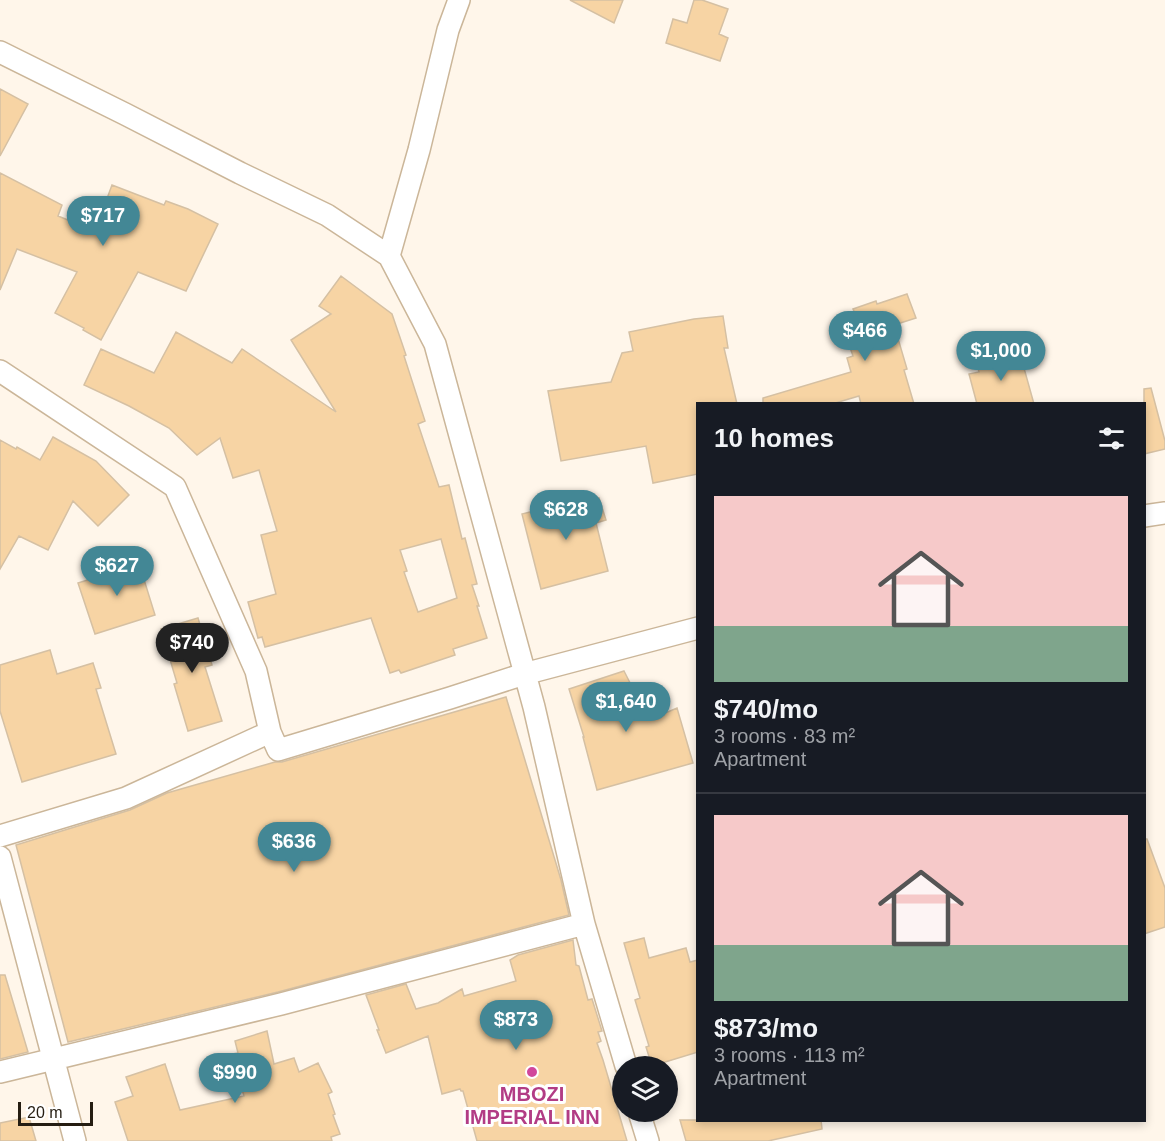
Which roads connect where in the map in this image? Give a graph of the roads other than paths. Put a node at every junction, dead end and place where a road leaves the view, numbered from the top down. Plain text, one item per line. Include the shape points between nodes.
1 (459, 0) edge
2 (0, 52) edge
3 (389, 256) junction
4 (0, 371) edge
5 (1165, 513) edge
6 (1146, 516) edge
7 (696, 629) edge
8 (524, 674) junction
9 (270, 732) junction
10 (0, 836) edge
11 (0, 857) edge
12 (584, 924) junction
13 (623, 1056) edge
14 (53, 1058) junction
15 (0, 1072) edge
16 (642, 1122) edge
17 (75, 1141) edge
18 (648, 1141) edge

1 - 3 street
2 - 3 street via 327,214
3 - 8 street via 435,344
4 - 9 street via 175,487 256,672
5 - 6 street
7 - 8 street
8 - 9 street via 278,750
8 - 12 street
9 - 10 street via 126,798
11 - 14 street
12 - 13 street
12 - 14 street via 281,1004
14 - 15 street
14 - 17 street
16 - 18 street

